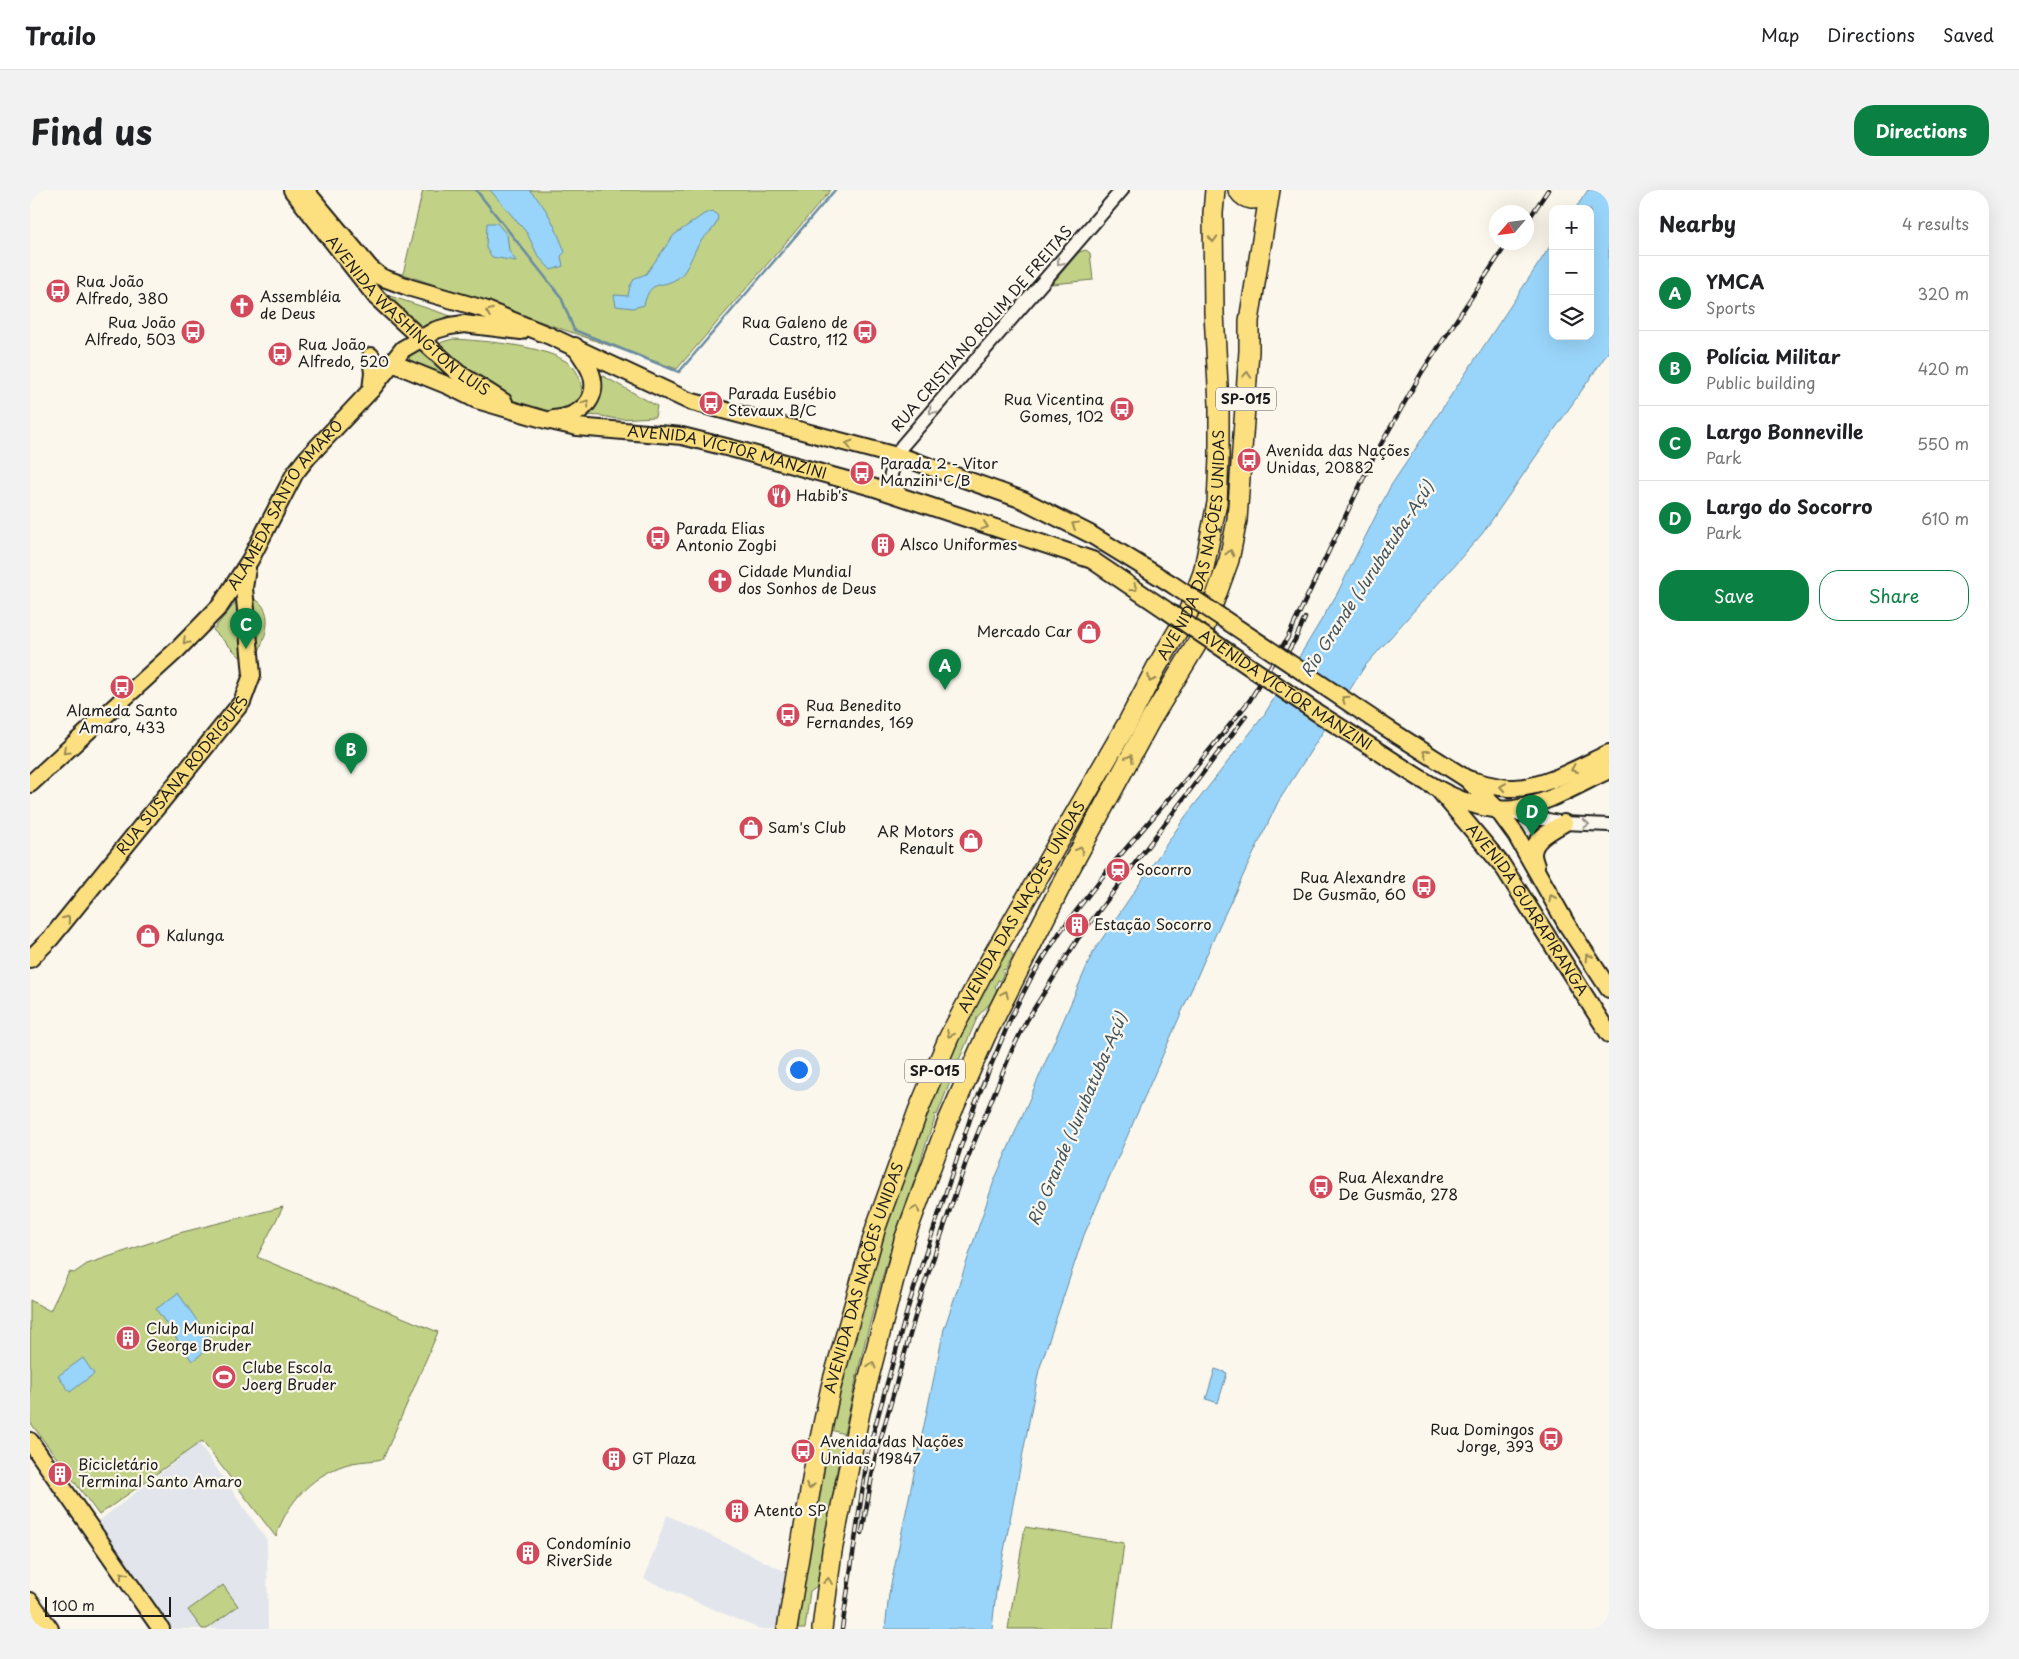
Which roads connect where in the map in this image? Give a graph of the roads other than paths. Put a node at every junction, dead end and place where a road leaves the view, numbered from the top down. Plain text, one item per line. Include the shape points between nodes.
1 (292, 190) edge
2 (305, 190) edge
3 (1122, 190) edge
4 (1215, 190) edge
5 (1238, 190) edge
6 (1268, 192) edge
7 (377, 298) junction
8 (550, 336) junction
9 (421, 338) junction
10 (574, 346) junction
11 (403, 349) junction
12 (371, 356) dead end
13 (392, 363) junction
14 (371, 390) junction
15 (477, 400) junction
16 (544, 420) junction
17 (896, 457) junction
18 (902, 497) junction
19 (250, 560) junction
20 (1609, 753) edge
21 (1609, 770) edge
22 (1467, 779) junction
23 (30, 784) edge
24 (1439, 790) junction
25 (1497, 809) junction
26 (1564, 823) junction
27 (1609, 825) edge
28 (1537, 871) junction
29 (30, 959) edge
30 (1609, 988) edge
31 (1609, 1034) edge
32 (30, 1441) edge
33 (30, 1601) edge
34 (50, 1629) edge
35 (161, 1629) edge
36 (787, 1629) edge
37 (822, 1629) edge

1 - 7 main road, AVENIDA WASHINGTON LUÍS
8 -> 2 main road, AVENIDA WASHINGTON LUÍS via 484,309 381,277
3 -> 17 street, RUA CRISTIANO ROLIM DE FREITAS
4 -> 36 highway, AVENIDA DAS NAÇÕES UNIDAS / SP-015 via 1214,313 1220,458 1217,503 1202,573 1188,615 981,976 949,1037 918,1111 876,1227 831,1387
5 - 6 highway via 1248,200 1256,200
37 -> 6 highway, AVENIDA DAS NAÇÕES UNIDAS / SP-015 via 832,1551 860,1412 904,1240 948,1121 986,1035 1061,884 1150,721 1201,637 1229,560 1237,520 1249,321
7 - 9 main road, AVENIDA WASHINGTON LUÍS
7 - 11 main road via 394,322
8 - 9 main road, ALAMEDA SANTO AMARO via 464,324 436,330
8 - 10 main road, AVENIDA VÍCTOR MANZINI
9 - 11 main road, ALAMEDA SANTO AMARO
9 - 16 main road, AVENIDA WASHINGTON LUÍS via 458,373 502,401
16 -> 10 main road via 564,419 577,413 590,400 593,388 591,373
17 -> 10 main road, AVENIDA VÍCTOR MANZINI via 689,401
11 - 13 main road, ALAMEDA SANTO AMARO
12 - 14 main road
13 - 14 main road, ALAMEDA SANTO AMARO
13 - 15 main road, AVENIDA VÍCTOR MANZINI
14 - 15 main road via 384,380 397,377
14 - 19 main road, ALAMEDA SANTO AMARO via 295,474
15 - 16 main road, AVENIDA VÍCTOR MANZINI
16 - 18 main road, AVENIDA VÍCTOR MANZINI via 577,428 682,436
17 - 18 street, RUA CRISTIANO ROLIM DE FREITAS via 890,478
22 -> 17 main road, AVENIDA VÍCTOR MANZINI, bridge via 1090,534 1023,500
18 -> 24 main road, AVENIDA VÍCTOR MANZINI, bridge via 1092,560 1319,714
19 -> 23 main road, ALAMEDA SANTO AMARO via 220,606 205,622
29 -> 19 main road, RUA SUSANA RODRIGUES via 51,938 242,702 252,675 244,588
20 -> 22 main road via 1526,788
21 - 25 main road via 1545,800
22 - 25 main road, AVENIDA GUARAPIRANGA
24 - 25 main road via 1476,806
24 - 31 main road, AVENIDA GUARAPIRANGA via 1502,865
25 - 26 street
25 - 28 main road, AVENIDA GUARAPIRANGA
26 -> 27 street
26 - 28 main road via 1536,845 1533,854
30 -> 28 main road, AVENIDA GUARAPIRANGA
35 -> 32 main road
33 - 34 main road

